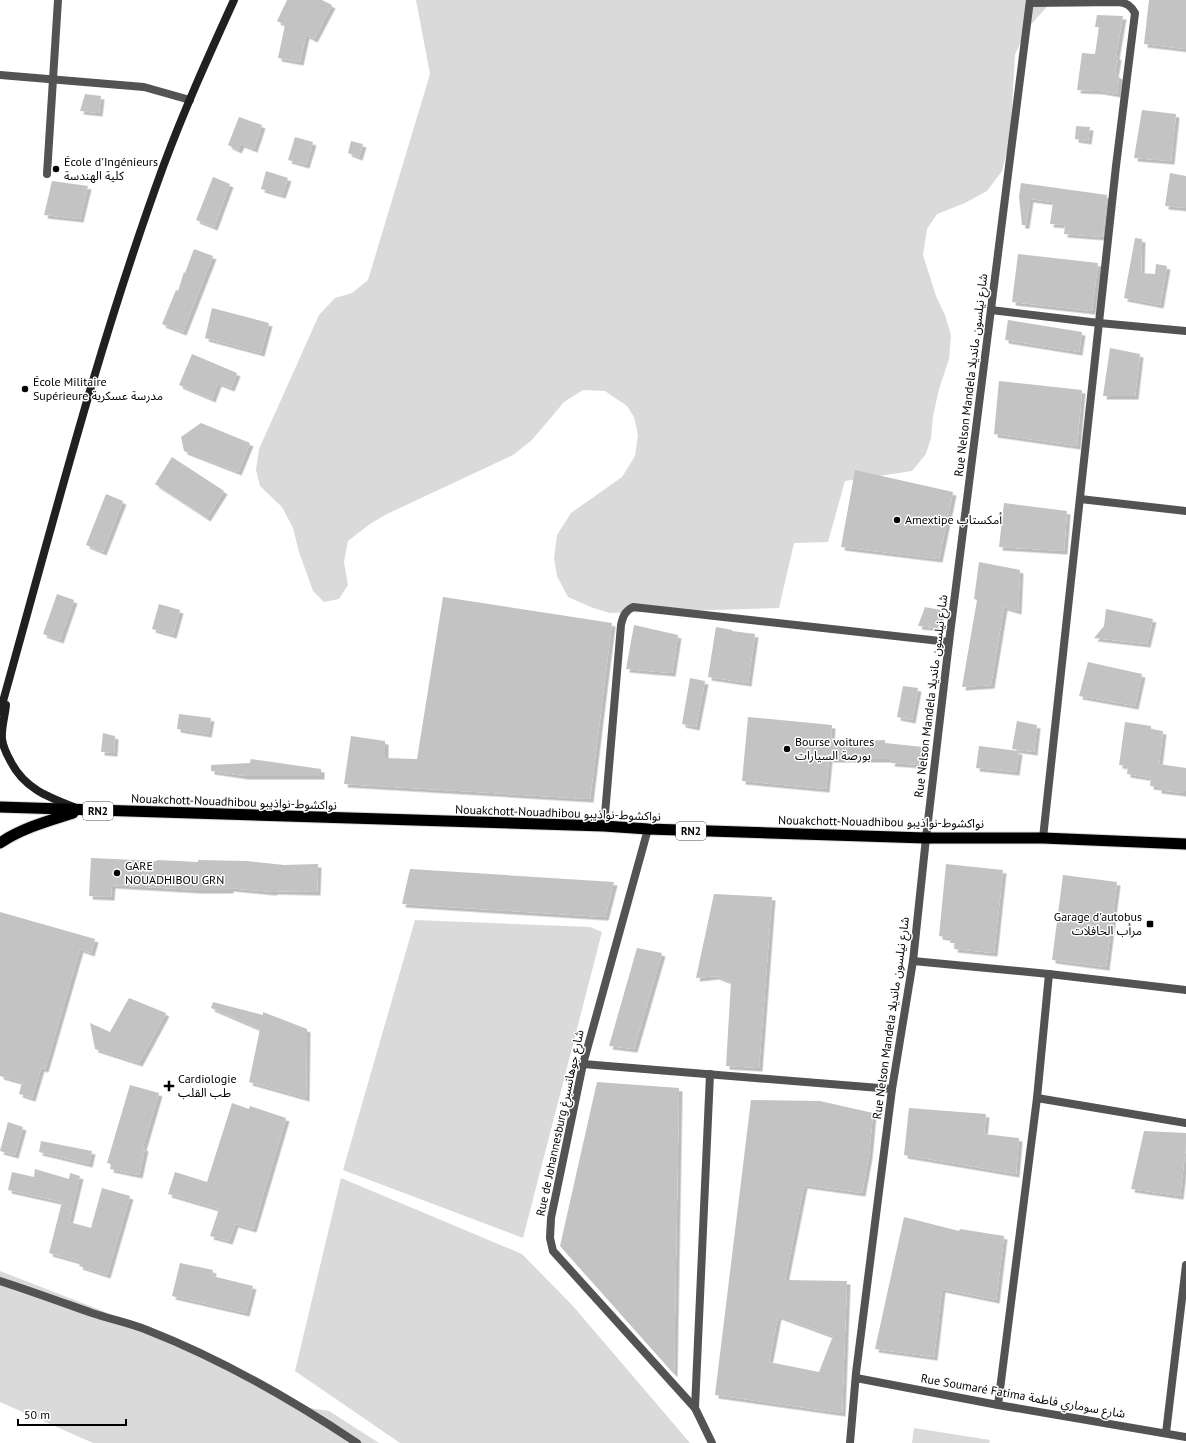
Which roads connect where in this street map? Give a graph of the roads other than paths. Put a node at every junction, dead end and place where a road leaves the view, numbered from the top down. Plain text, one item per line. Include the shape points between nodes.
1 (58, 0) edge
2 (234, 0) edge
3 (1030, 2) edge
4 (0, 75) edge
5 (53, 79) junction
6 (190, 100) junction
7 (47, 174) dead end
8 (991, 310) junction
9 (1099, 324) junction
10 (1186, 331) edge
11 (1080, 499) junction
12 (1186, 511) edge
13 (949, 642) junction
14 (7, 686) junction
15 (0, 704) edge
16 (0, 712) edge
17 (0, 807) edge
18 (81, 810) junction
19 (604, 826) junction
20 (648, 829) junction
21 (926, 838) junction
22 (1043, 838) junction
23 (0, 843) edge
24 (1186, 844) edge
25 (913, 961) junction
26 (1049, 974) junction
27 (1186, 990) edge
28 (583, 1064) junction
29 (710, 1074) junction
30 (892, 1089) junction
31 (1037, 1098) junction
32 (1186, 1123) edge
33 (1186, 1265) edge
34 (0, 1280) edge
35 (856, 1378) junction
36 (998, 1405) junction
37 (695, 1408) junction
38 (1166, 1433) junction
39 (1186, 1437) edge
40 (357, 1443) edge
41 (712, 1443) edge
42 (850, 1443) edge

1 - 5 street
2 - 6 main road
3 - 8 street, Rue Nelson Mandela شارع نيلسون مانديلا
3 - 9 street via 1119,2 1132,7 1135,13
4 - 5 street
5 - 6 street via 144,87
5 - 7 street
6 - 14 main road via 147,211 104,344
8 - 9 street
8 - 13 street, Rue Nelson Mandela شارع نيلسون مانديلا
9 - 10 street
9 - 11 street
11 - 12 street
11 - 22 street
13 - 19 street via 633,607 627,610 621,625
13 - 21 street, Rue Nelson Mandela شارع نيلسون مانديلا
14 - 15 main road
14 - 16 main road
14 - 18 main road via 2,738 12,765 32,788
17 - 18 highway, Nouakchott-Nouadhibou نواكشوط-نواذيبو / RN2
18 - 19 highway, Nouakchott-Nouadhibou نواكشوط-نواذيبو / RN2
18 - 23 highway via 32,827
19 - 20 highway, Nouakchott-Nouadhibou نواكشوط-نواذيبو / RN2
20 - 21 highway, Nouakchott-Nouadhibou نواكشوط-نواذيبو / RN2
20 - 28 street, Rue de Johannesburg شارع جوهانسبرغ
21 - 22 highway, Nouakchott-Nouadhibou نواكشوط-نواذيبو / RN2
21 - 25 street, Rue Nelson Mandela شارع نيلسون مانديلا
22 - 24 highway, Nouakchott-Nouadhibou نواكشوط-نواذيبو / RN2
25 - 26 street
25 - 30 street, Rue Nelson Mandela شارع نيلسون مانديلا
26 - 27 street
26 - 31 street
28 - 29 street
28 - 37 street, Rue de Johannesburg شارع جوهانسبرغ via 551,1218 550,1238 553,1251
29 - 30 street
29 - 37 street
30 - 35 street, Rue Nelson Mandela شارع نيلسون مانديلا
31 - 32 street
31 - 36 street
33 - 38 street
34 - 40 street via 182,1344 274,1391
35 - 36 street, Rue Soumaré Fatima شارع سوماري فاطمة
35 - 42 street, Rue Nelson Mandela شارع نيلسون مانديلا
36 - 38 street, Rue Soumaré Fatima شارع سوماري فاطمة
37 - 41 street, Rue de Johannesburg شارع جوهانسبرغ
38 - 39 street, Rue Soumaré Fatima شارع سوماري فاطمة

